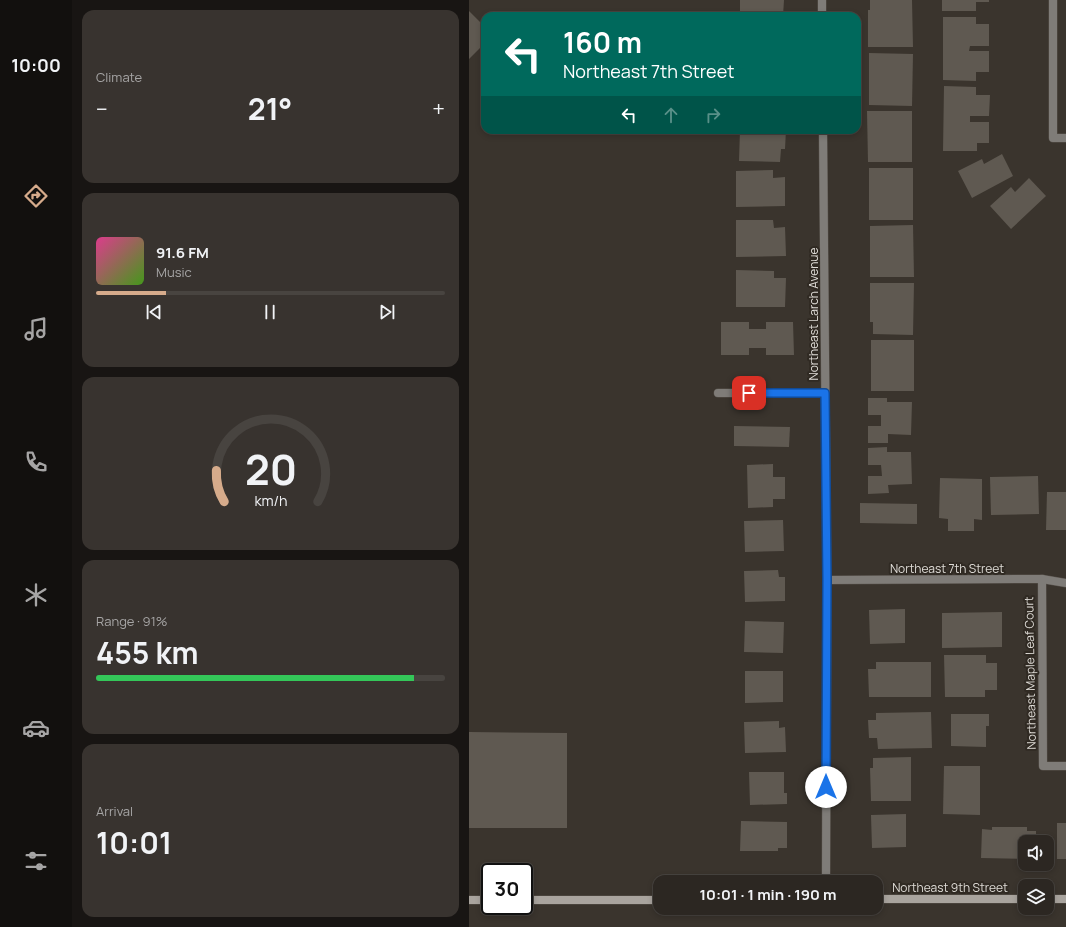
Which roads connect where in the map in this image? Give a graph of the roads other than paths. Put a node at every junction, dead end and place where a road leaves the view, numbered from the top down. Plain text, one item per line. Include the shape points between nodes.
1 (822, 0) edge
2 (1053, 0) edge
3 (822, 12) edge
4 (823, 134) edge
5 (1066, 138) edge
6 (718, 393) dead end
7 (825, 393) junction
8 (1042, 579) junction
9 (827, 580) junction
10 (1066, 583) edge
11 (1066, 766) edge
12 (826, 875) edge
13 (883, 899) edge
14 (1018, 899) edge
15 (1054, 899) edge
16 (1066, 899) edge
17 (469, 900) edge
18 (481, 900) edge
19 (533, 900) edge
20 (653, 900) edge

1 - 3 street
2 - 5 street via 1053,138
4 - 7 street, Northeast Larch Avenue
6 - 7 street
7 - 9 street, Northeast Larch Avenue
8 - 9 street, Northeast 7th Street
8 - 10 street, Northeast 7th Street
8 - 11 street, Northeast Maple Leaf Court via 1043,766
9 - 12 street, Northeast Larch Avenue
13 - 14 main road, Northeast 9th Street
15 - 16 main road
17 - 18 main road
19 - 20 main road

